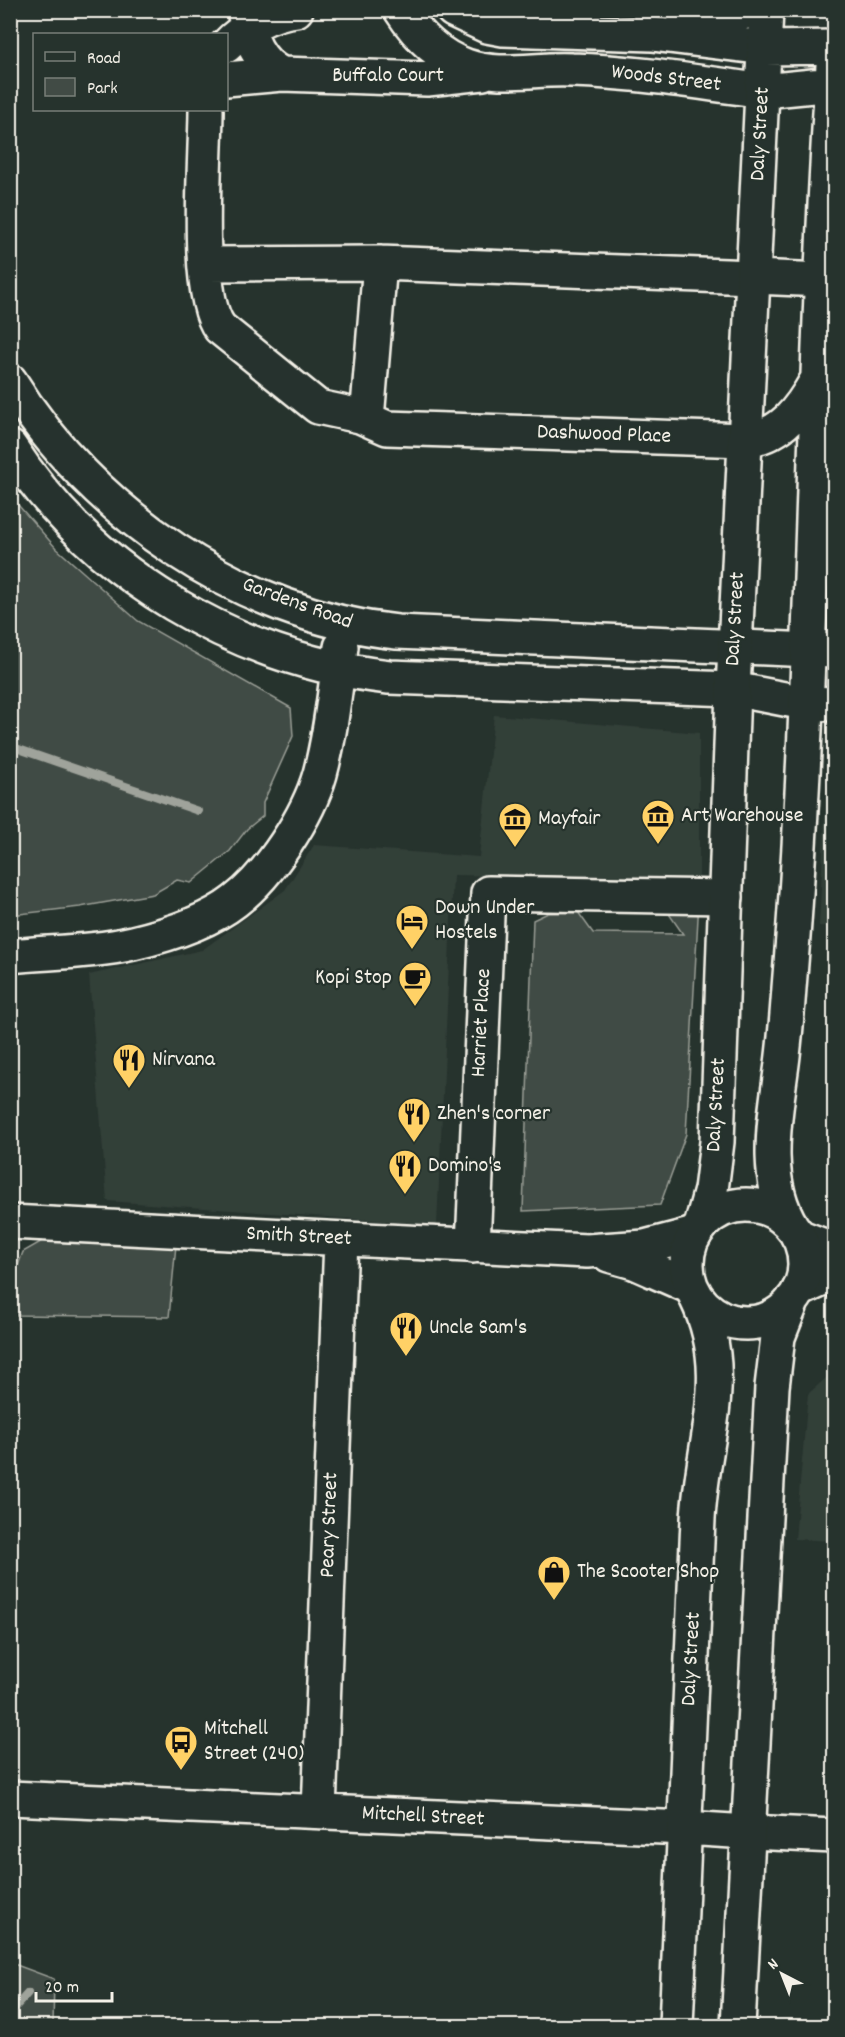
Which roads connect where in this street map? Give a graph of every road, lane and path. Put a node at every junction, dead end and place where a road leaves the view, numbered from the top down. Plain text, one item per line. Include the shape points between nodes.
1 (296, 10) edge
2 (401, 10) edge
3 (751, 10) edge
4 (766, 10) edge
5 (460, 15) edge
6 (239, 28) edge
7 (571, 31) junction
8 (652, 34) junction
9 (765, 48) junction
10 (834, 49) edge
11 (445, 56) junction
12 (569, 70) junction
13 (494, 72) junction
14 (282, 74) junction
15 (228, 79) edge
16 (834, 84) edge
17 (763, 91) junction
18 (206, 111) edge
19 (380, 263) junction
20 (205, 264) junction
21 (753, 277) junction
22 (822, 280) junction
23 (817, 380) junction
24 (10, 381) edge
25 (367, 419) junction
26 (746, 440) junction
27 (10, 447) edge
28 (345, 624) junction
29 (500, 636) junction
30 (735, 646) junction
31 (821, 650) edge
32 (338, 669) junction
33 (499, 681) junction
34 (733, 689) junction
35 (820, 704) edge
36 (726, 897) junction
37 (10, 956) edge
38 (10, 1222) edge
39 (698, 1230) junction
40 (795, 1232) junction
41 (341, 1240) junction
42 (473, 1246) junction
43 (834, 1250) edge
44 (587, 1251) junction
45 (834, 1274) edge
46 (694, 1292) junction
47 (796, 1295) junction
48 (10, 1798) edge
49 (319, 1811) junction
50 (685, 1828) junction
51 (748, 1832) junction
52 (834, 1836) edge
53 (676, 2026) edge
54 (738, 2026) edge

1 - 6 street
2 - 11 street, Woods Street via 428,44
3 - 8 street, Woods Street via 723,20
4 - 9 street, Daly Street
5 - 7 street, Woods Street via 503,29
5 - 11 street
6 - 14 street via 267,65
7 - 8 street, Woods Street
7 - 12 street
8 - 9 street, Woods Street
9 - 10 street, Woods Street
9 - 17 street, Daly Street
10 - 16 street
11 - 13 street, Woods Street
12 - 13 street, Woods Street
12 - 17 street, Woods Street via 661,75
13 - 14 street, Buffalo Court via 417,79
14 - 15 street, Buffalo Court
16 - 17 street, Woods Street
16 - 22 street
17 - 21 street, Daly Street
18 - 20 street, Dashwood Place
19 - 20 street
19 - 21 street
19 - 25 street
20 - 25 street, Dashwood Place via 210,308 220,328 318,407
21 - 22 street
21 - 26 street, Daly Street
22 - 23 street
23 - 26 street, Dashwood Place via 785,424 764,438
23 - 31 street
24 - 28 street, Gardens Road via 75,466 135,522 208,568 297,609
25 - 26 street, Dashwood Place via 387,428
26 - 30 street, Daly Street
27 - 32 street via 73,524 148,587 231,634 269,650
28 - 29 street, Gardens Road via 397,632
28 - 32 street
29 - 30 street, Gardens Road
29 - 33 street
30 - 31 street, Gardens Road
30 - 34 street, Daly Street
31 - 35 street
32 - 33 street via 389,677
32 - 37 street via 322,764 311,800 266,869 234,902 187,927 131,943
33 - 34 street
34 - 35 street
34 - 36 street, Daly Street
35 - 40 street via 773,1129 778,1195 782,1211
36 - 39 street, Daly Street via 717,1142 711,1190
36 - 42 street, Harriet Place via 488,893
38 - 41 street, Smith Street
39 - 40 street via 722,1210 748,1205 771,1211
39 - 44 street, Smith Street via 645,1247
39 - 46 street via 688,1254
40 - 43 street
40 - 47 street via 805,1258
41 - 42 street, Smith Street
41 - 49 street, Peary Street
42 - 44 street, Smith Street
44 - 46 street, Smith Street via 634,1262
45 - 47 street
46 - 47 street via 705,1307 723,1319 749,1323 773,1316
46 - 50 street, Daly Street via 710,1329 716,1391 699,1503
47 - 51 street via 778,1337 772,1387
48 - 49 street, Mitchell Street
49 - 50 street, Mitchell Street
50 - 51 street, Mitchell Street
50 - 53 street, Daly Street
51 - 52 street, Mitchell Street
51 - 54 street

